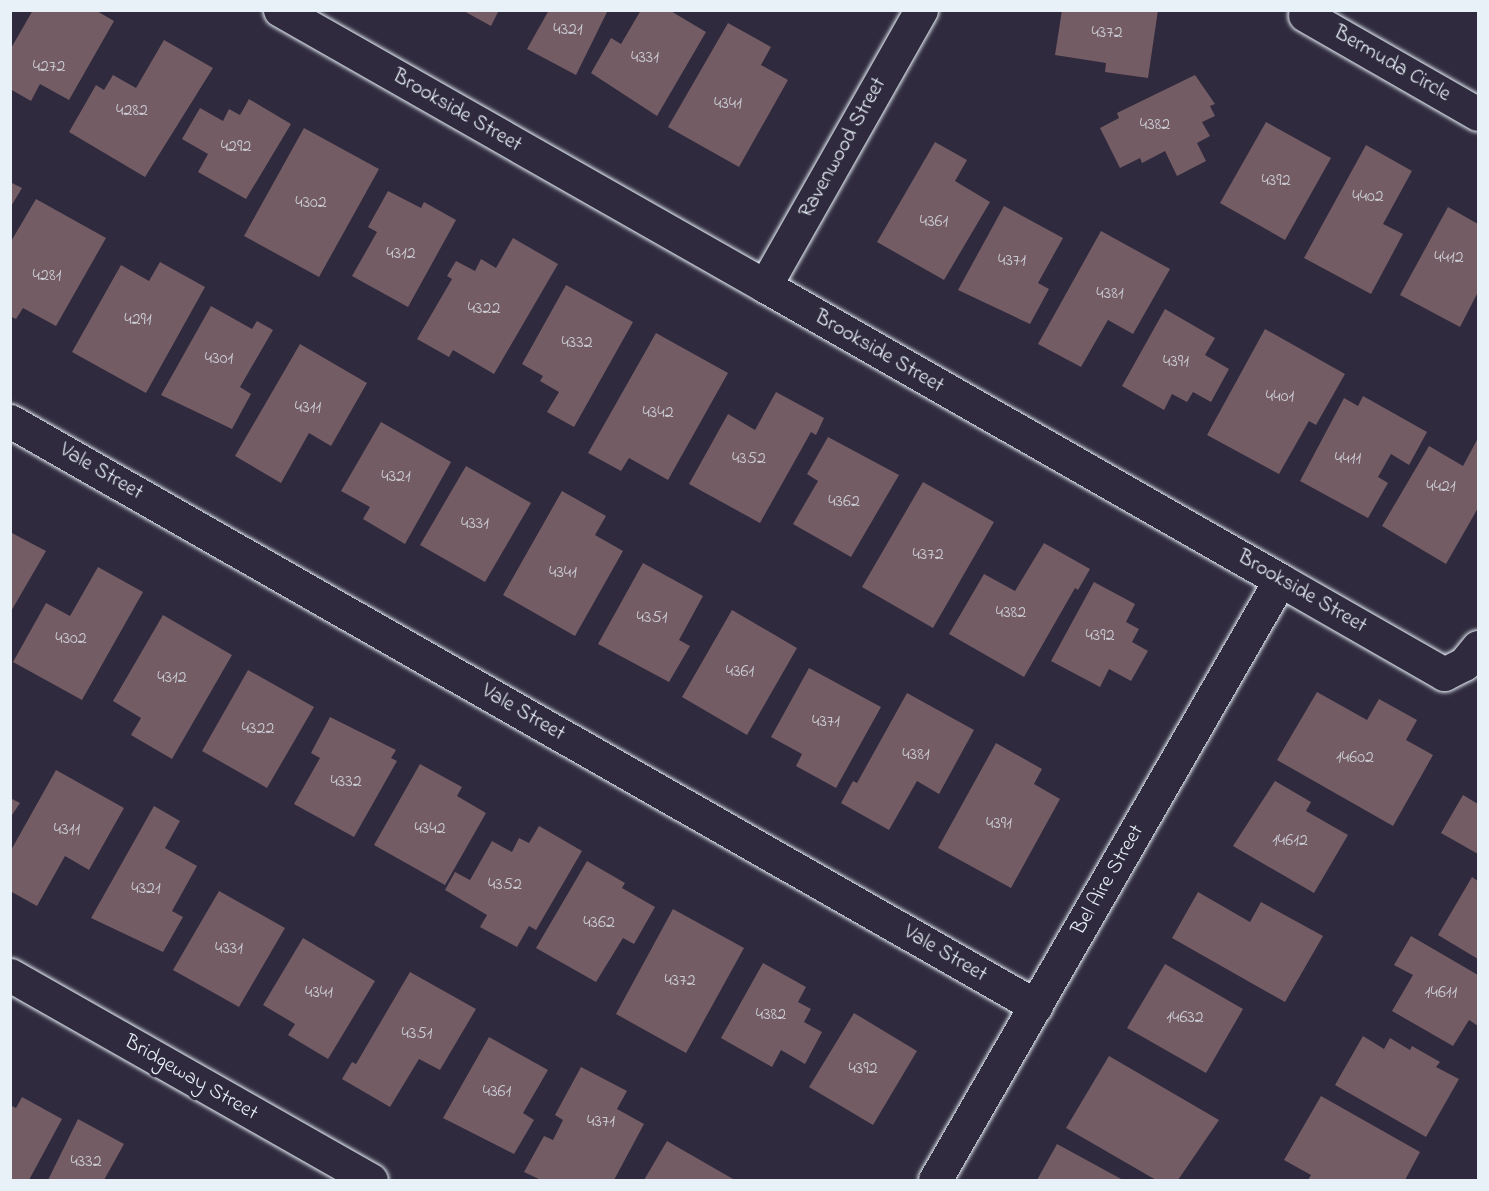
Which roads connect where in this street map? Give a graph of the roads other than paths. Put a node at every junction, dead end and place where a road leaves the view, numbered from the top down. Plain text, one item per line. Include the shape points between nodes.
1 (280, 10) edge
2 (921, 10) edge
3 (1305, 15) dead end
4 (1479, 114) edge
5 (765, 286) junction
6 (10, 421) edge
7 (1280, 580) junction
8 (1477, 650) edge
9 (10, 975) edge
10 (1035, 1006) junction
11 (371, 1180) edge
12 (935, 1180) edge

1 - 5 street, Brookside Street
2 - 5 street, Ravenwood Street
3 - 4 street, Bermuda Circle
5 - 7 street, Brookside Street
6 - 10 street, Vale Street
7 - 8 street, Brookside Street via 1444,674 1464,664
7 - 10 street, Bel Aire Street
9 - 11 street, Bridgeway Street
10 - 12 street, Bel Aire Street

